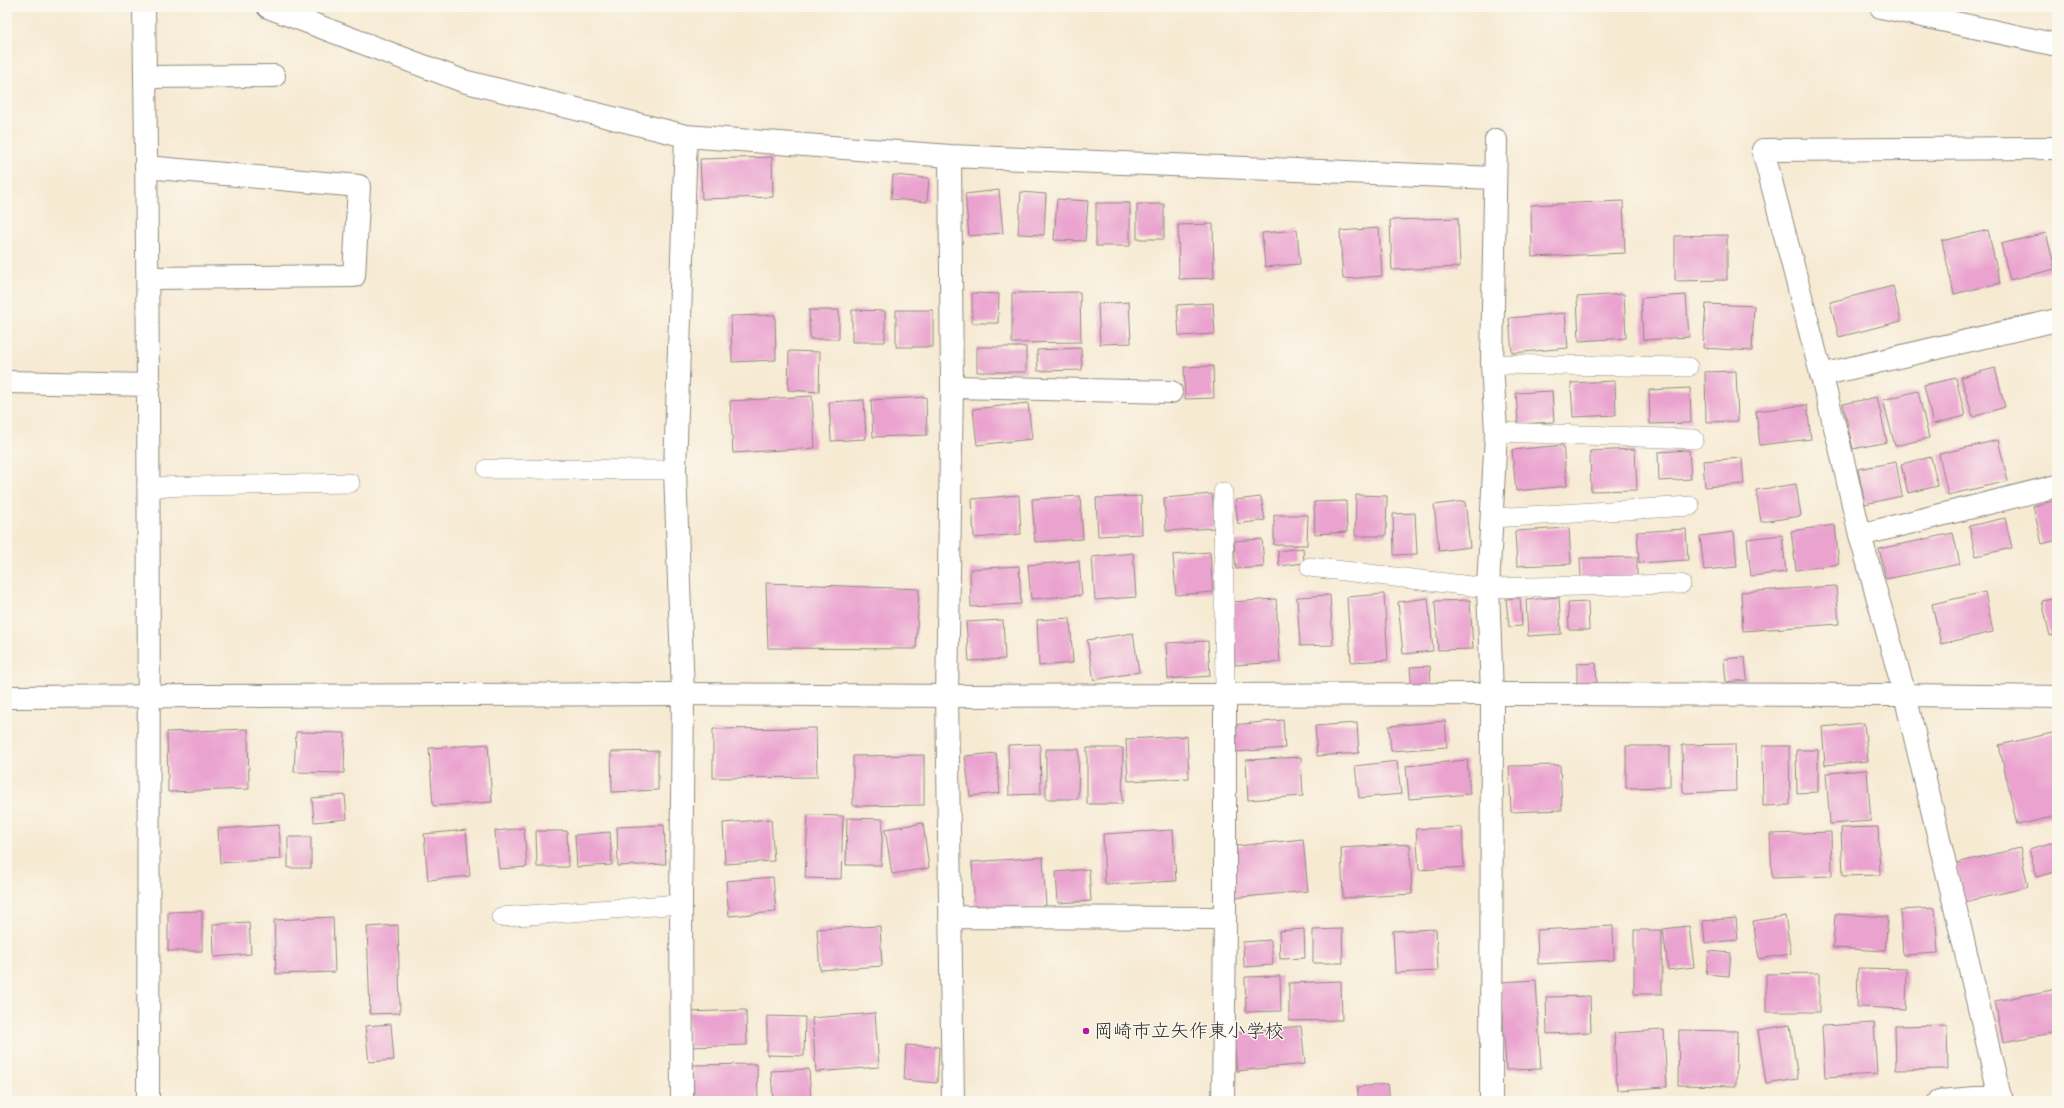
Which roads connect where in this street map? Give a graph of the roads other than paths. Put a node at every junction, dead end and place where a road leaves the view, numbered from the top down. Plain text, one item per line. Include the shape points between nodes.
1 (144, 7) edge
2 (268, 7) edge
3 (1881, 7) edge
4 (2057, 45) edge
5 (274, 76) dead end
6 (145, 77) junction
7 (686, 136) junction
8 (1496, 140) dead end
9 (2057, 148) edge
10 (950, 156) junction
11 (146, 167) junction
12 (1495, 178) junction
13 (148, 278) junction
14 (2057, 320) edge
15 (1492, 364) junction
16 (1688, 367) dead end
17 (1821, 376) junction
18 (7, 382) edge
19 (149, 385) junction
20 (952, 387) junction
21 (1171, 392) dead end
22 (1496, 432) junction
23 (1694, 439) dead end
24 (487, 469) dead end
25 (675, 470) junction
26 (350, 483) dead end
27 (2057, 486) edge
28 (147, 487) junction
29 (1223, 492) dead end
30 (1690, 506) dead end
31 (1493, 518) junction
32 (1860, 535) junction
33 (1310, 567) dead end
34 (1681, 584) dead end
35 (1488, 588) junction
36 (683, 694) junction
37 (1492, 694) junction
38 (1226, 695) junction
39 (1905, 695) junction
40 (947, 696) junction
41 (7, 697) edge
42 (2057, 697) edge
43 (150, 698) junction
44 (681, 904) junction
45 (501, 917) dead end
46 (951, 917) junction
47 (1225, 918) junction
48 (2000, 1098) edge
49 (148, 1101) edge
50 (682, 1101) edge
51 (953, 1101) edge
52 (1223, 1101) edge
53 (1491, 1101) edge
54 (1939, 1101) edge

1 - 6 street
2 - 7 street via 463,81
3 - 4 street
5 - 6 street
6 - 11 street
7 - 10 street
7 - 25 street
8 - 12 street
9 - 17 street via 1763,150
10 - 12 street
10 - 20 street
11 - 13 street
11 - 13 street via 359,186 354,276
12 - 15 street
13 - 19 street
14 - 17 street
15 - 16 lane
15 - 22 street
17 - 32 street
18 - 19 street
19 - 28 street
20 - 21 street
20 - 40 street
22 - 23 lane
22 - 31 street
24 - 25 lane
25 - 36 street
26 - 28 lane
27 - 32 street
28 - 43 street
29 - 38 lane
30 - 31 lane
31 - 35 street
32 - 39 street
33 - 35 lane
34 - 35 lane
35 - 37 street
36 - 40 street
36 - 43 street
36 - 44 street
37 - 38 street
37 - 39 street
37 - 53 street
38 - 40 street
38 - 47 street
39 - 42 street
39 - 48 street
40 - 46 street
41 - 43 street
43 - 49 street
44 - 45 lane
44 - 50 street
46 - 47 street
46 - 51 street
47 - 52 street
48 - 54 street

